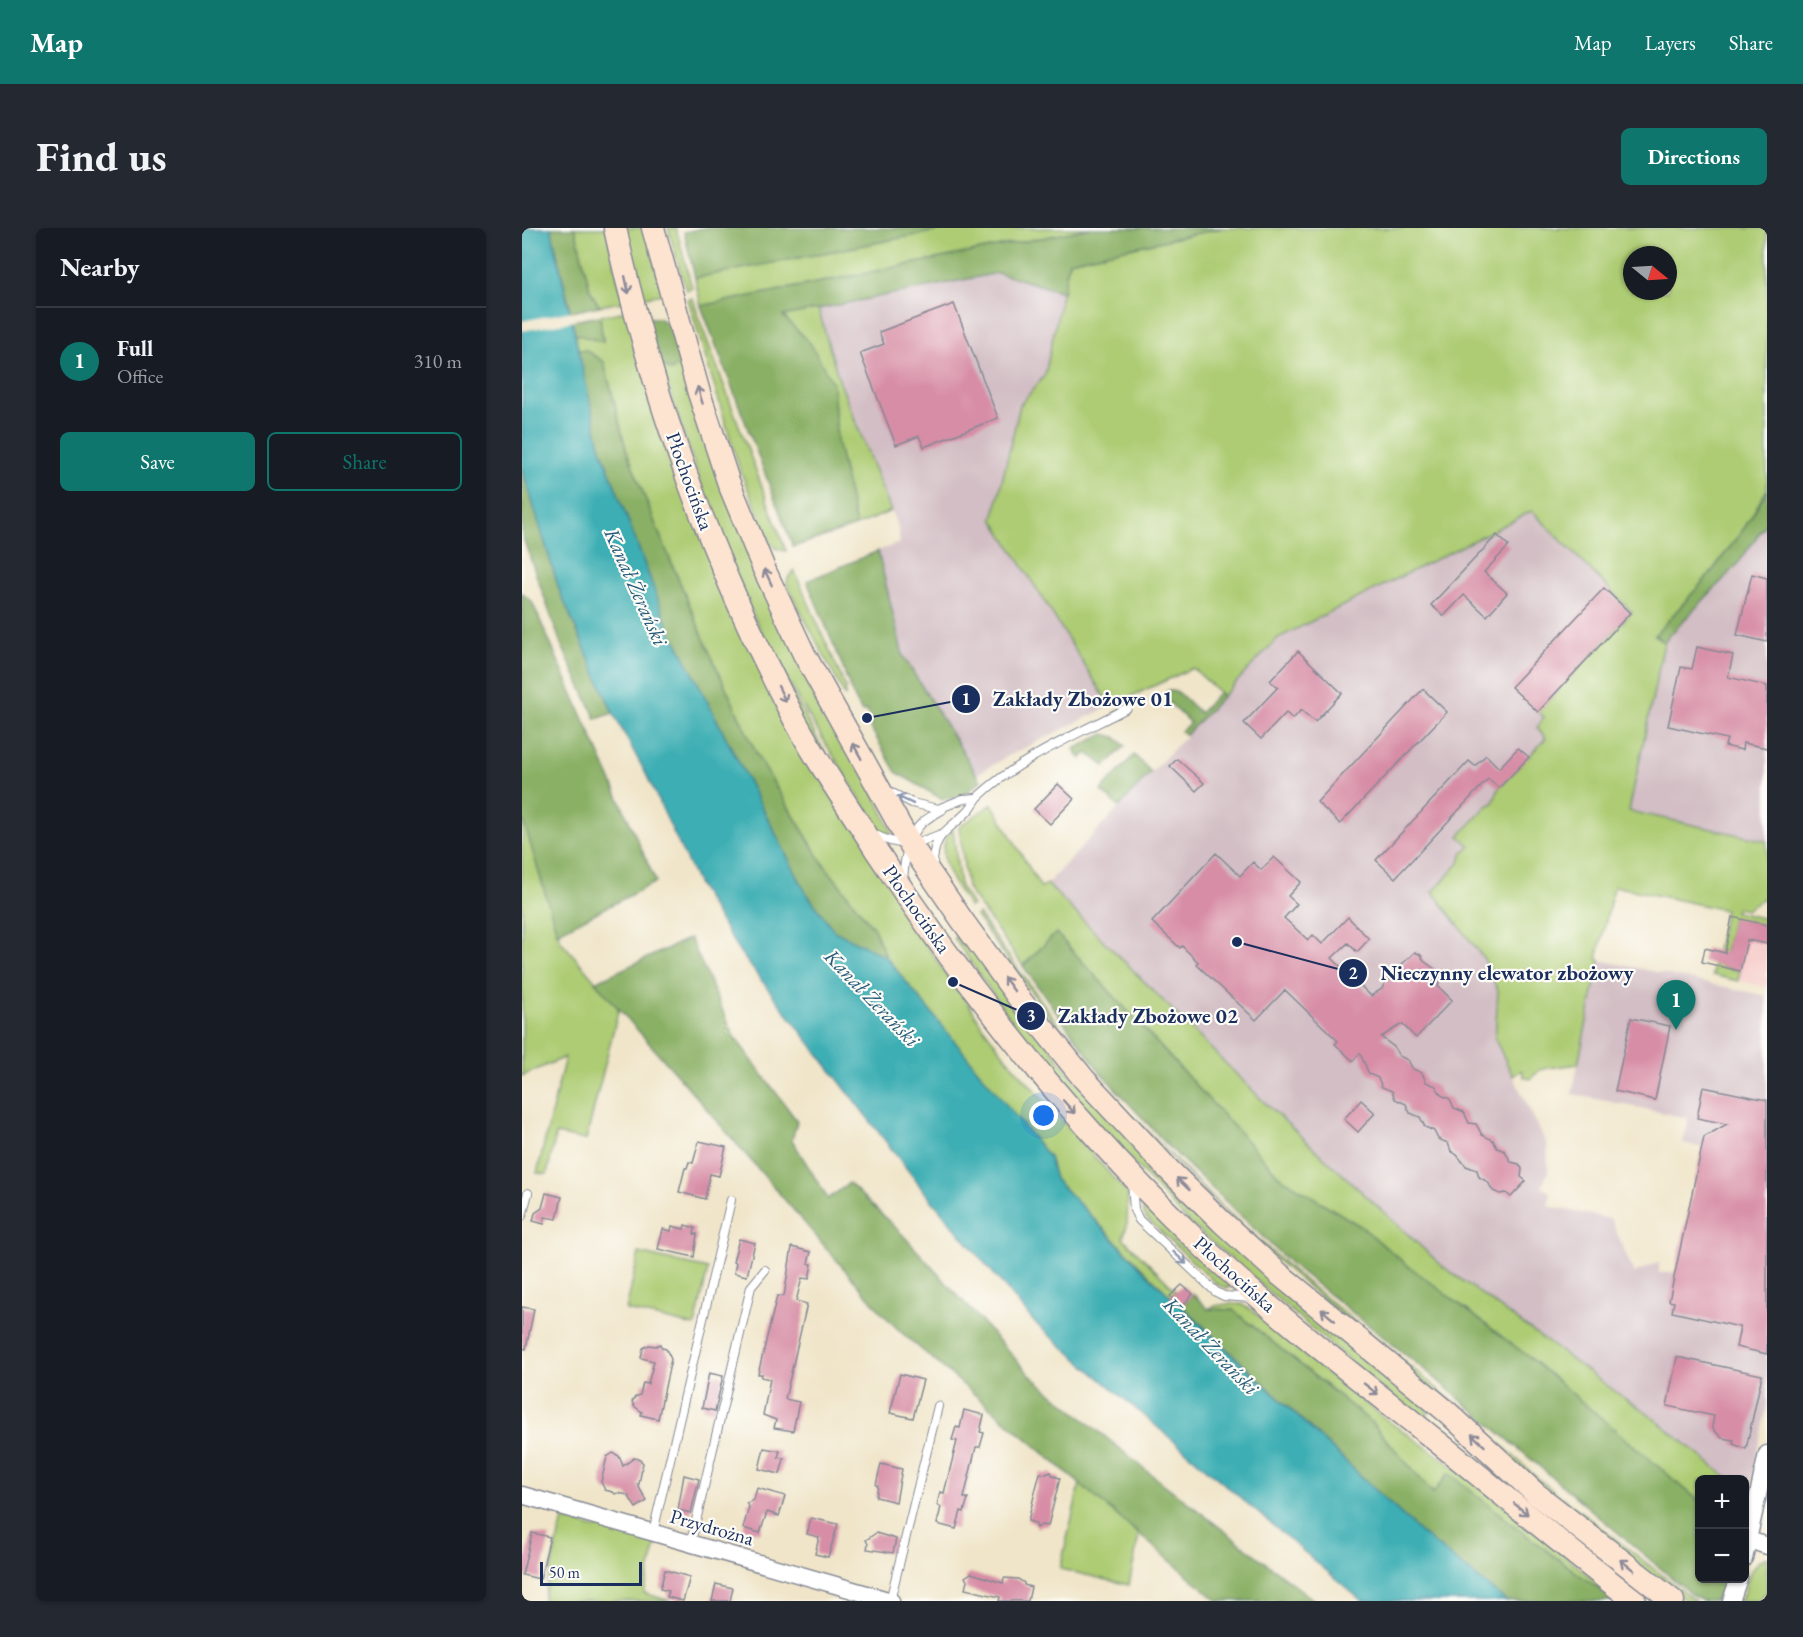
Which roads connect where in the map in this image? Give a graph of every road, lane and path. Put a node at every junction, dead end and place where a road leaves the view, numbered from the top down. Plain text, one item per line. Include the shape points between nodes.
1 (615, 228) edge
2 (653, 228) edge
3 (1127, 708) dead end
4 (875, 782) junction
5 (978, 798) junction
6 (945, 808) junction
7 (861, 827) junction
8 (941, 834) junction
9 (910, 844) junction
10 (933, 877) junction
11 (903, 891) junction
12 (528, 1193) dead end
13 (732, 1200) dead end
14 (522, 1216) edge
15 (765, 1270) dead end
16 (938, 1406) dead end
17 (1446, 1411) junction
18 (1427, 1433) junction
19 (1767, 1454) edge
20 (522, 1495) edge
21 (653, 1532) junction
22 (1749, 1540) joint
23 (691, 1542) junction
24 (1767, 1546) edge
25 (1737, 1583) edge
26 (890, 1601) edge
27 (1635, 1601) edge
28 (1673, 1601) edge
29 (1731, 1601) edge

1 -> 7 main road, Płochocińska via 661,403 731,587 789,710
4 -> 2 main road, Płochocińska via 804,654 728,481
3 - 5 lane via 1022,765
6 -> 4 lane via 912,804
4 - 9 main road, Płochocińska
5 - 6 lane via 963,799
5 - 8 lane
6 - 9 lane via 923,822
7 - 9 lane via 887,841
7 - 11 main road, Płochocińska
8 - 9 lane
8 - 10 lane via 933,855
9 - 10 main road, Płochocińska
9 - 11 lane via 904,863
17 -> 10 main road, Płochocińska via 1279,1274 1168,1169 1084,1079 1028,1010
11 -> 18 main road, Płochocińska via 1031,1062 1132,1177 1261,1298
12 - 14 lane
13 - 21 lane
15 - 23 lane via 751,1287
16 - 26 lane
17 - 18 street
28 -> 17 main road, Płochocińska via 1536,1494
18 -> 27 main road, Płochocińska
19 - 22 street
20 - 21 street, Przydrożna
21 - 23 street, Przydrożna
22 - 24 street
23 - 26 street, Przydrożna
25 - 29 street

